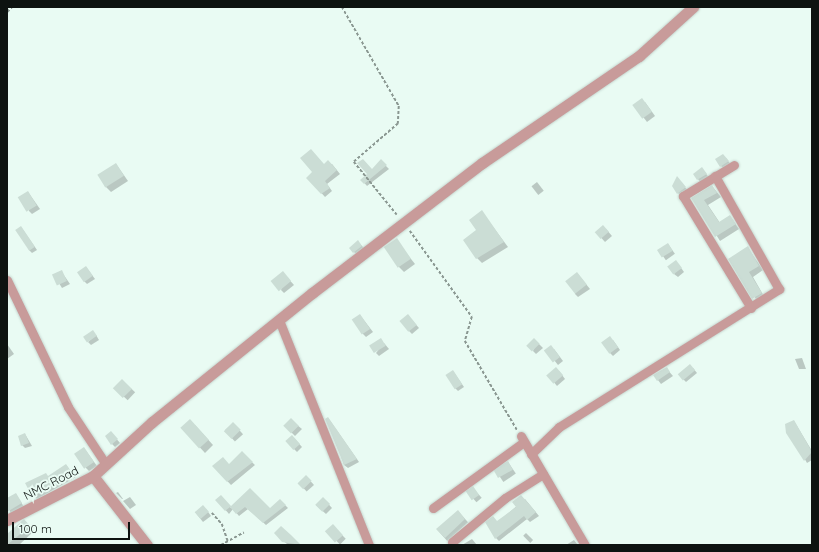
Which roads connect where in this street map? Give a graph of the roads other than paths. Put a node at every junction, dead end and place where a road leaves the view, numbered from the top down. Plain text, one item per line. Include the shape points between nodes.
1 (693, 7) edge
2 (734, 165) dead end
3 (714, 176) junction
4 (7, 280) edge
5 (751, 308) junction
6 (279, 320) junction
7 (531, 454) junction
8 (105, 464) junction
9 (543, 474) junction
10 (93, 476) junction
11 (433, 508) dead end
12 (7, 520) edge
13 (452, 542) dead end
14 (147, 545) edge
15 (369, 545) edge
16 (585, 545) edge

1 - 6 street via 639,56 476,167
2 - 3 street
3 - 5 street via 779,289
3 - 5 street via 682,196
4 - 8 street via 68,407
5 - 7 street via 559,427
6 - 8 street via 199,382
6 - 15 street
7 - 9 street
7 - 11 street via 522,439
8 - 10 street
9 - 13 street via 505,498
9 - 16 street
10 - 12 street, NMC Road
10 - 14 street, NMC Road

